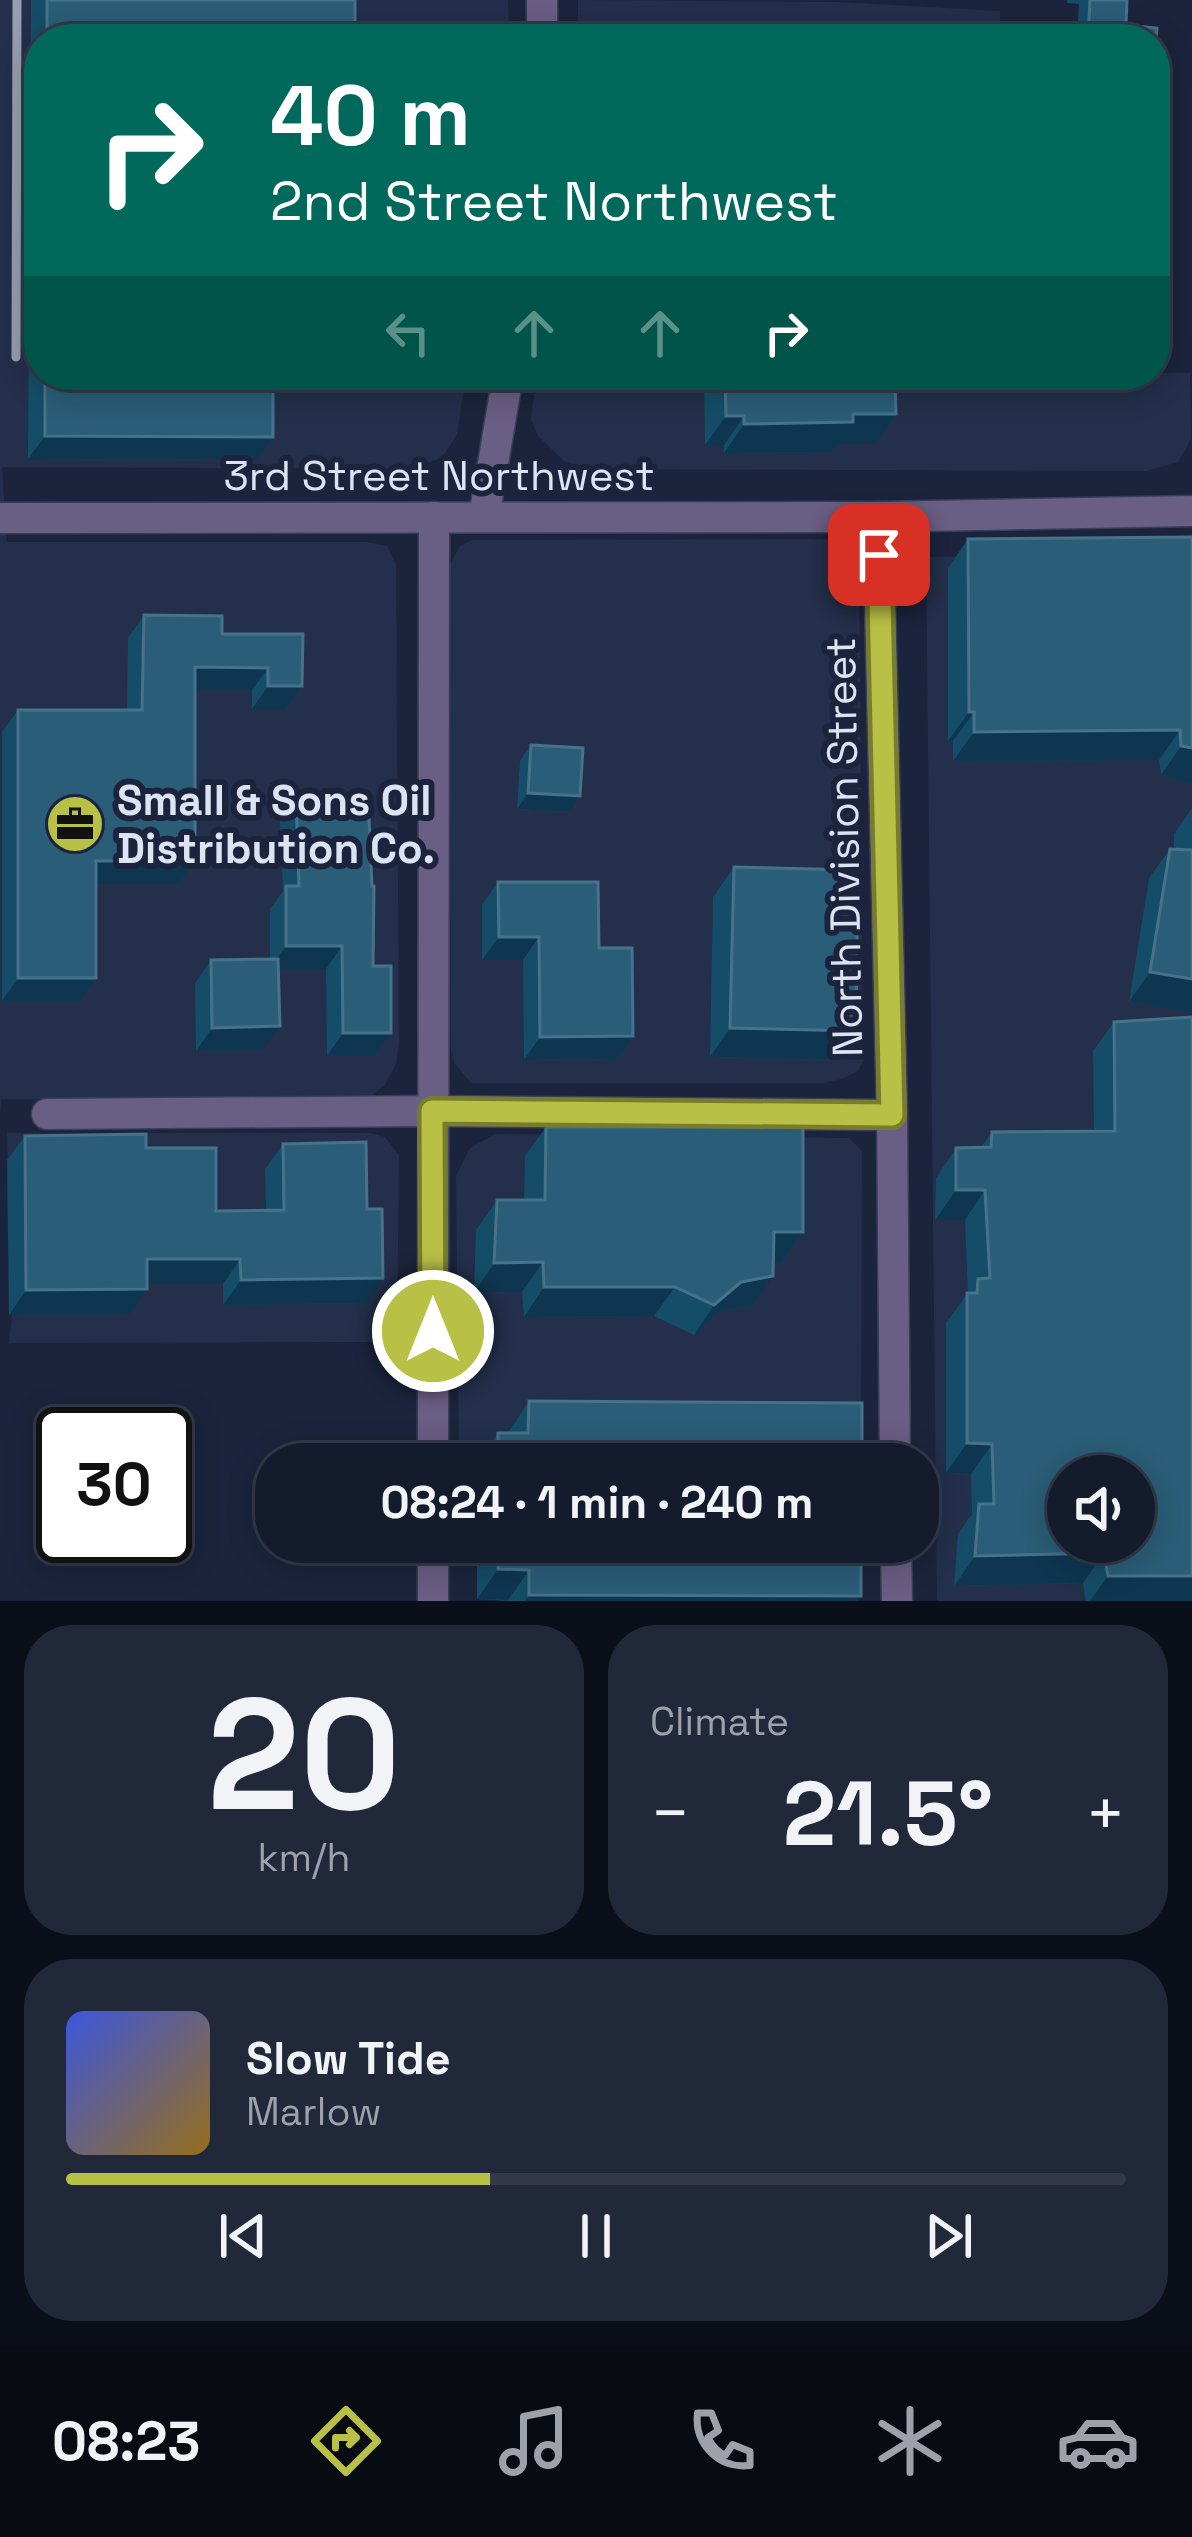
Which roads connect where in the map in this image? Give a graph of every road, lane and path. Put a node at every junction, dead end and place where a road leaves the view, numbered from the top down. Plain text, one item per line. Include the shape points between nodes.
1 (505, 390) edge
2 (1192, 511) edge
3 (434, 517) junction
4 (484, 517) junction
5 (878, 517) junction
6 (0, 518) edge
7 (432, 1111) junction
8 (47, 1114) dead end
9 (892, 1115) junction
10 (433, 1443) edge
11 (896, 1443) edge
12 (433, 1563) edge
13 (896, 1563) edge
14 (434, 1601) edge
15 (897, 1601) edge

1 - 4 street
2 - 5 street, 3rd Street Northwest
3 - 4 street, 3rd Street Northwest
3 - 6 street, 3rd Street Northwest
3 - 7 street
4 - 5 street, 3rd Street Northwest
5 - 9 street, North Division Street
7 - 8 street
7 - 9 street
7 - 10 street
9 - 11 street, North Division Street
12 - 14 street
13 - 15 street

